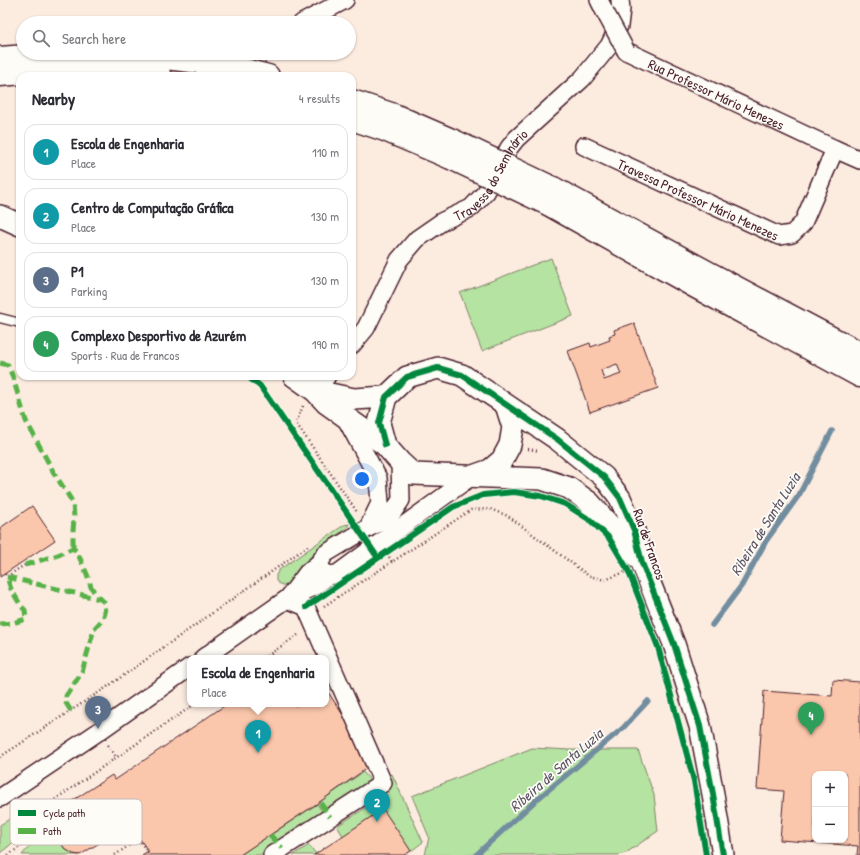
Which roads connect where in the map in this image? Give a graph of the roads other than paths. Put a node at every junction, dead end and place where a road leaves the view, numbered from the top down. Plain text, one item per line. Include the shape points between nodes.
1 (345, 0) edge
2 (620, 0) edge
3 (602, 6) edge
4 (315, 16) edge
5 (16, 57) edge
6 (0, 58) edge
7 (178, 60) edge
8 (251, 72) edge
9 (16, 74) edge
10 (0, 75) edge
11 (356, 102) edge
12 (356, 120) edge
13 (584, 146) dead end
14 (453, 149) junction
15 (835, 149) junction
16 (860, 160) edge
17 (551, 196) junction
18 (0, 216) edge
19 (16, 223) edge
20 (0, 318) edge
21 (16, 322) edge
22 (356, 340) edge
23 (860, 352) edge
24 (860, 376) edge
25 (308, 380) edge
26 (321, 384) edge
27 (386, 397) junction
28 (506, 405) junction
29 (344, 415) junction
30 (385, 445) junction
31 (400, 462) junction
32 (472, 476) junction
33 (365, 530) junction
34 (632, 568) junction
35 (324, 569) junction
36 (287, 599) junction
37 (207, 655) edge
38 (327, 655) edge
39 (329, 659) edge
40 (187, 669) edge
41 (0, 798) edge
42 (272, 855) edge
43 (722, 855) edge

1 - 4 street
2 - 22 street, Travessa do Seminário via 619,26 609,46 582,79 516,139 486,192 471,208 443,221 417,239 399,260 366,328
3 - 15 street, Rua Professor Mário Menezes, bridge via 626,51
5 - 6 highway
7 - 8 highway
9 - 10 highway
11 - 14 highway via 394,115
12 - 14 highway
13 - 15 street, Travessa Professor Mário Menezes via 779,236 792,234 803,223
14 - 17 highway, bridge
15 - 16 street, Rua Professor Mário Menezes
17 - 23 highway via 707,272
17 - 24 highway via 694,286
18 - 19 street
20 - 21 lane
25 - 26 street, Rua de Francos
26 - 27 street, Rua de Francos via 354,399
26 - 29 street, Rua de Francos via 326,403
27 - 28 street, Rua de Francos via 407,377 438,368 462,375
27 - 30 street, Rua de Francos via 379,424
28 - 32 street, Rua de Francos via 513,427 510,445 502,460 490,470
28 - 34 street, Rua de Francos via 556,439 604,477 620,498 634,530
29 - 30 street, Rua de Francos
29 - 33 street via 378,478 380,502
30 - 31 street, Rua de Francos
31 - 32 street, Rua de Francos via 413,474
31 - 33 street via 401,500 389,518
32 - 34 street, Rua de Francos via 542,479 569,488 589,502
32 - 35 street via 337,574
33 - 35 street via 324,554
34 - 43 street, Rua de Francos via 674,644 700,726 714,794
35 - 36 street via 307,573
36 - 37 street
36 - 38 street via 306,608
39 - 42 street via 383,783
40 - 41 street

